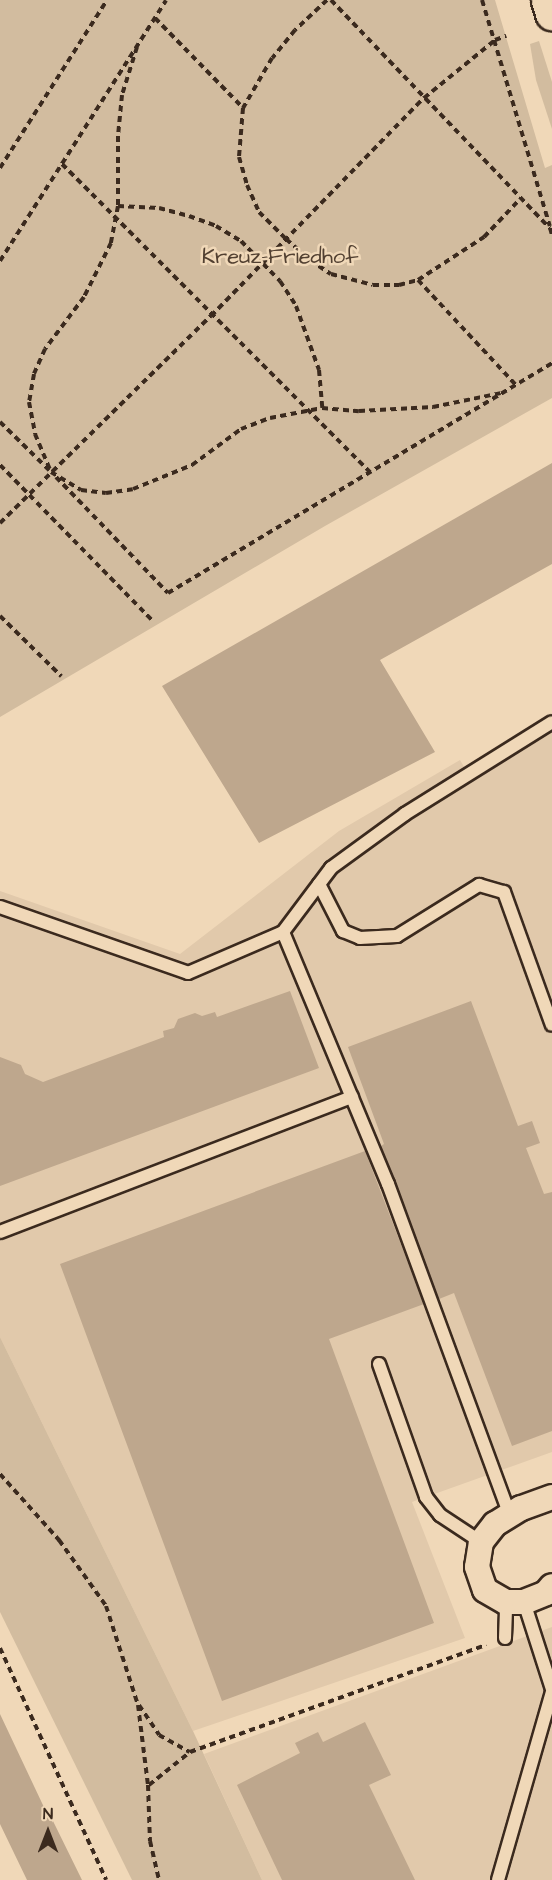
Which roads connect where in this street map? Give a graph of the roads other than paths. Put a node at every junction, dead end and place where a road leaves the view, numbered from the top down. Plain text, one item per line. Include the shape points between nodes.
1 (548, 0) edge
2 (552, 13) edge
3 (552, 722) edge
4 (319, 884) junction
5 (0, 907) edge
6 (283, 932) junction
7 (552, 1025) edge
8 (352, 1097) junction
9 (0, 1233) edge
10 (379, 1364) dead end
11 (552, 1497) edge
12 (510, 1515) junction
13 (481, 1542) junction
14 (552, 1586) edge
15 (515, 1602) junction
16 (505, 1638) road end
17 (552, 1691) edge
18 (498, 1880) edge

1 - 2 main road
3 - 4 lane via 405,814 332,868
4 - 6 lane
4 - 7 lane via 344,930 360,938 397,936 479,885 504,892
5 - 6 lane via 188,973
6 - 8 lane
8 - 9 lane
8 - 12 lane
10 - 13 lane via 426,1497 440,1515
11 - 12 street
12 - 13 street via 495,1524
13 - 15 street via 477,1567 485,1590
14 - 15 street via 546,1593
15 - 16 lane
15 - 17 lane
17 - 18 lane

